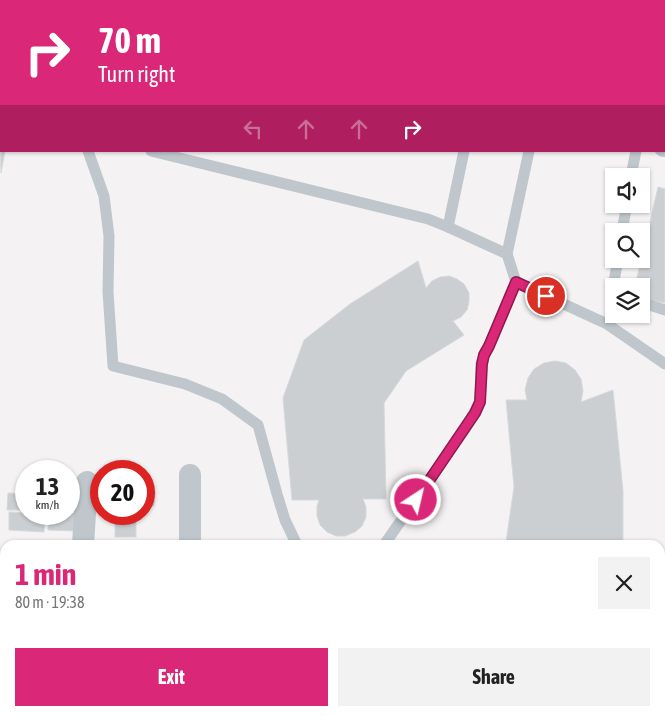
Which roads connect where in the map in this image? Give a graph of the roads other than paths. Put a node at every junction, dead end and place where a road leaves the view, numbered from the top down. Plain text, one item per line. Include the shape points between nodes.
1 (88, 152) edge
2 (158, 152) edge
3 (464, 152) edge
4 (529, 152) edge
5 (636, 152) edge
6 (633, 168) edge
7 (448, 227) junction
8 (507, 254) junction
9 (516, 282) junction
10 (650, 305) edge
11 (665, 310) edge
12 (665, 364) edge
13 (190, 475) dead end
14 (86, 482) dead end
15 (83, 540) edge
16 (190, 540) edge
17 (295, 540) edge
18 (387, 540) edge

1 - 17 lane via 104,196 109,236 108,292 113,366 185,384 222,399 258,424 276,494
2 - 7 lane
3 - 7 lane
4 - 8 lane
5 - 6 lane
7 - 8 lane
8 - 9 lane
9 - 12 lane via 607,324
9 - 18 lane via 484,355 480,402 475,413
10 - 11 lane
13 - 16 street
14 - 15 street

